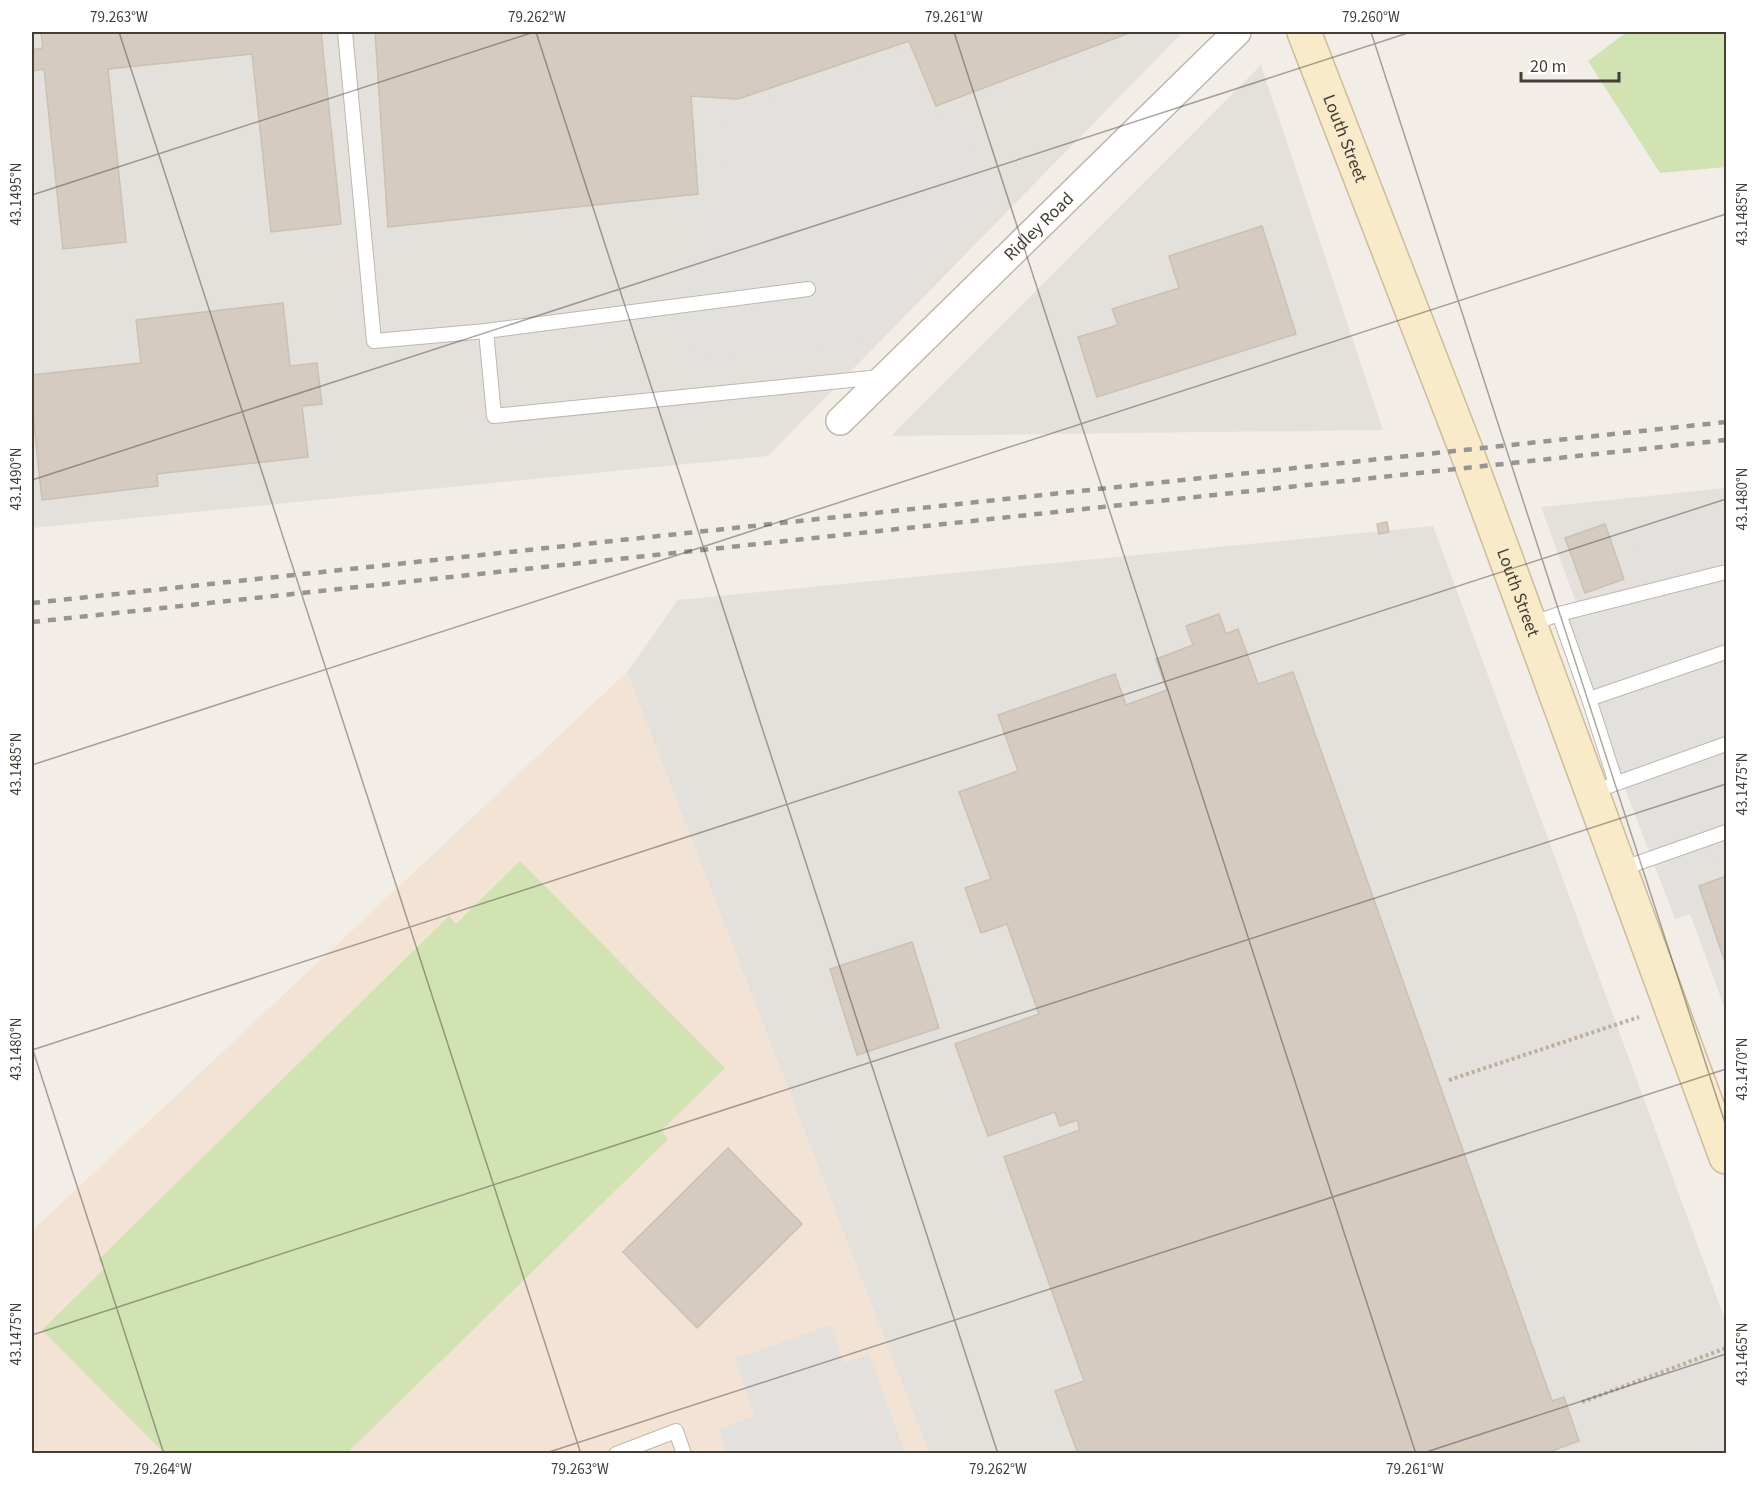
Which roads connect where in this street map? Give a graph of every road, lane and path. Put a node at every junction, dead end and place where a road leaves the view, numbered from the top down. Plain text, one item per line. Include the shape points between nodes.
1 (345, 32) edge
2 (1237, 32) edge
3 (1304, 32) edge
4 (808, 289) dead end
5 (486, 331) junction
6 (885, 377) junction
7 (840, 421) dead end
8 (1726, 572) edge
9 (1545, 619) junction
10 (1726, 652) edge
11 (1589, 699) junction
12 (1726, 744) edge
13 (1604, 788) junction
14 (1726, 832) edge
15 (1621, 869) junction
16 (1672, 1006) junction
17 (1449, 1080) dead end
18 (1726, 1157) edge
19 (1726, 1348) edge
20 (1582, 1402) dead end
21 (616, 1454) edge
22 (684, 1454) edge

1 - 5 lane via 374,341
2 - 6 street, Ridley Road
3 - 9 main road, Louth Street via 1464,442
4 - 5 lane
5 - 6 lane via 494,416
6 - 7 street, Ridley Road
8 - 9 lane
9 - 11 lane
9 - 13 main road, Louth Street
10 - 11 lane
11 - 13 lane
12 - 13 lane
13 - 15 main road, Louth Street
14 - 15 lane
15 - 16 main road, Louth Street
16 - 17 path
16 - 18 main road, Louth Street
19 - 20 path
21 - 22 lane via 676,1431

